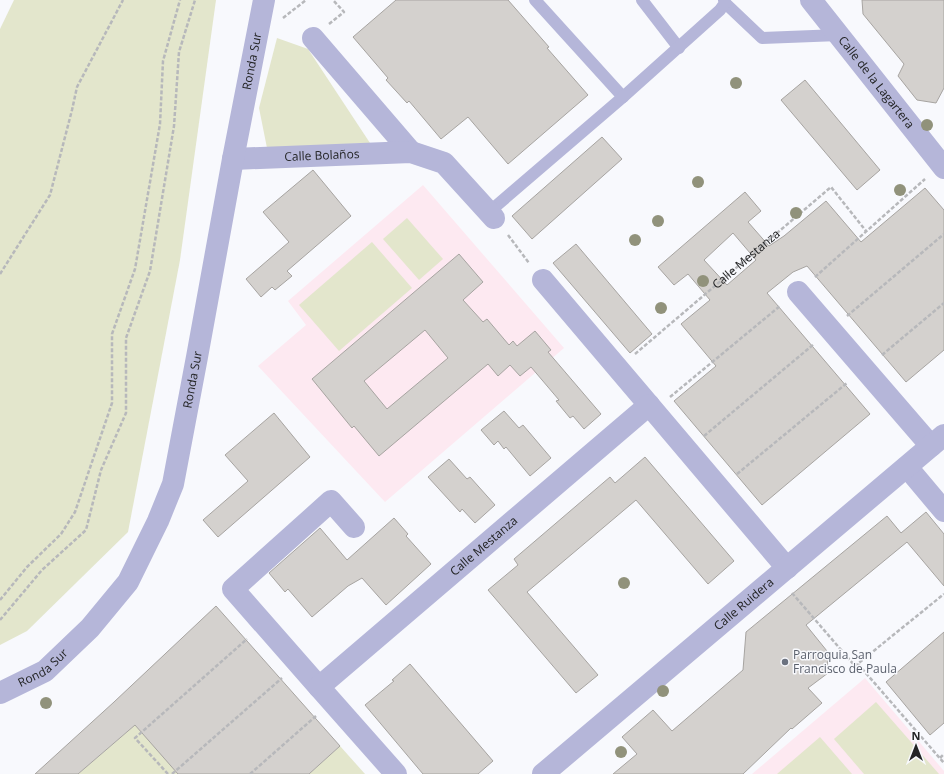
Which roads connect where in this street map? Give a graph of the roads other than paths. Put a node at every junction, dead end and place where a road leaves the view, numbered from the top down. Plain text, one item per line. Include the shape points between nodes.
1 (264, 0) edge
2 (535, 0) edge
3 (642, 0) edge
4 (724, 2) edge
5 (822, 5) edge
6 (840, 35) junction
7 (313, 38) road end
8 (679, 48) junction
9 (623, 97) junction
10 (411, 152) junction
11 (233, 159) junction
12 (943, 163) edge
13 (491, 215) joint
14 (543, 280) road end
15 (798, 292) road end
16 (651, 408) junction
17 (937, 440) edge
18 (907, 467) junction
19 (944, 511) edge
20 (354, 528) dead end
21 (782, 572) junction
22 (0, 693) edge
23 (326, 694) junction
24 (396, 774) edge
25 (544, 774) edge

1 - 11 street, Ronda Sur
2 - 9 lane
3 - 8 lane
4 - 6 lane via 762,38
4 - 8 lane via 720,10
5 - 6 street, Calle de la Lagartera
6 - 12 street, Calle de la Lagartera
7 - 10 street
8 - 9 lane
9 - 13 lane
10 - 11 street, Calle Bolaños
10 - 13 street, Calle Bolaños via 444,163
11 - 22 street, Ronda Sur via 173,484 158,521 128,582 90,628 45,671
14 - 16 street
15 - 17 street via 864,369
16 - 21 street via 719,488
16 - 23 street, Calle Mestanza
17 - 18 street, Calle Ruidera
18 - 19 street
18 - 21 street, Calle Ruidera
20 - 23 street via 330,501 233,589
21 - 25 street, Calle Ruidera
23 - 24 street

